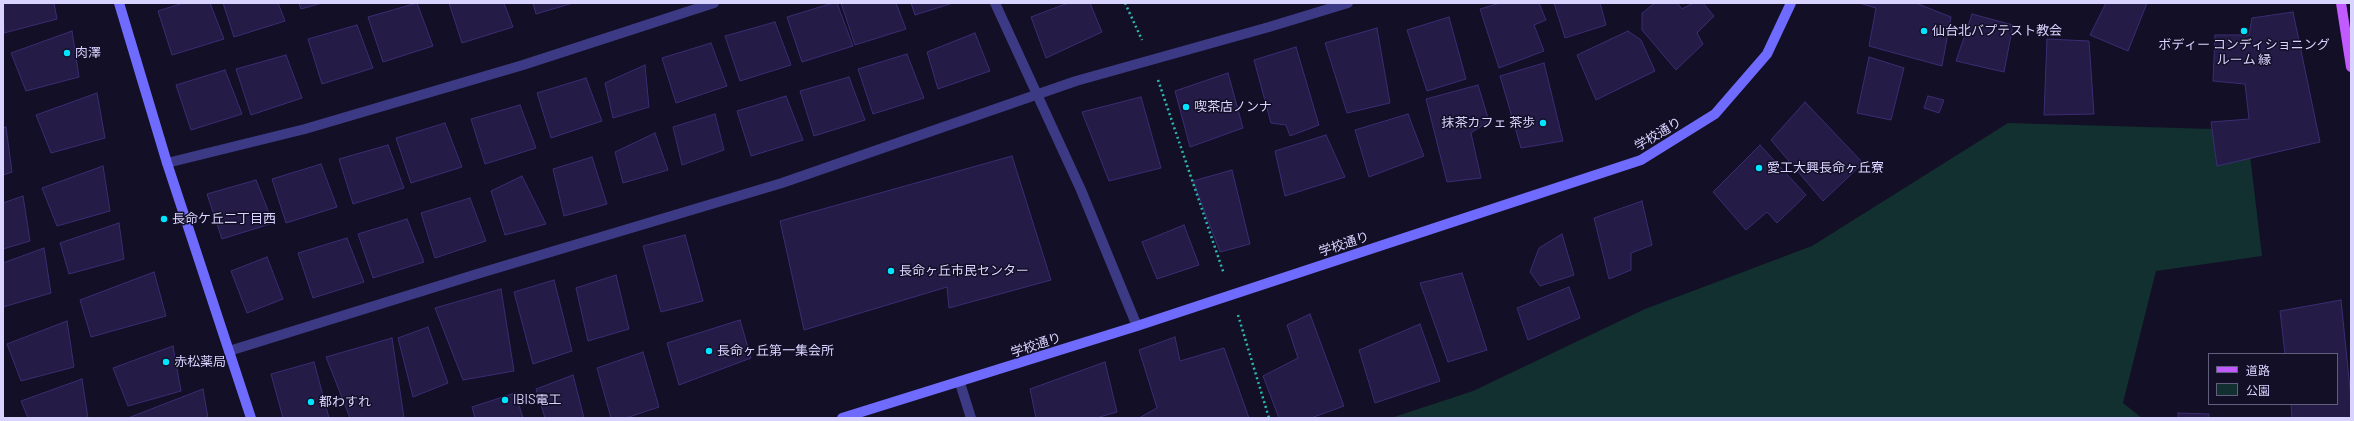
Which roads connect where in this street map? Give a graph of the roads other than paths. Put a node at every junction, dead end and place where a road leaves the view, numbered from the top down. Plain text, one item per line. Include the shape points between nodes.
1 (119, 3) edge
2 (714, 3) edge
3 (995, 3) edge
4 (1348, 3) edge
5 (1791, 3) edge
6 (2341, 3) edge
7 (2351, 67) edge
8 (1039, 94) junction
9 (167, 163) junction
10 (1137, 326) junction
11 (229, 351) junction
12 (960, 383) junction
13 (251, 418) edge
14 (842, 418) edge
15 (971, 418) edge

1 - 9 street
2 - 9 street via 523,65 312,127
3 - 8 street
4 - 8 street via 1076,81
5 - 10 street, 学校通り via 1768,54 1715,114 1641,160
6 - 7 main road
8 - 10 street
8 - 11 street via 782,183
9 - 11 street
10 - 12 street, 学校通り
11 - 13 street
12 - 14 street, 学校通り
12 - 15 street

